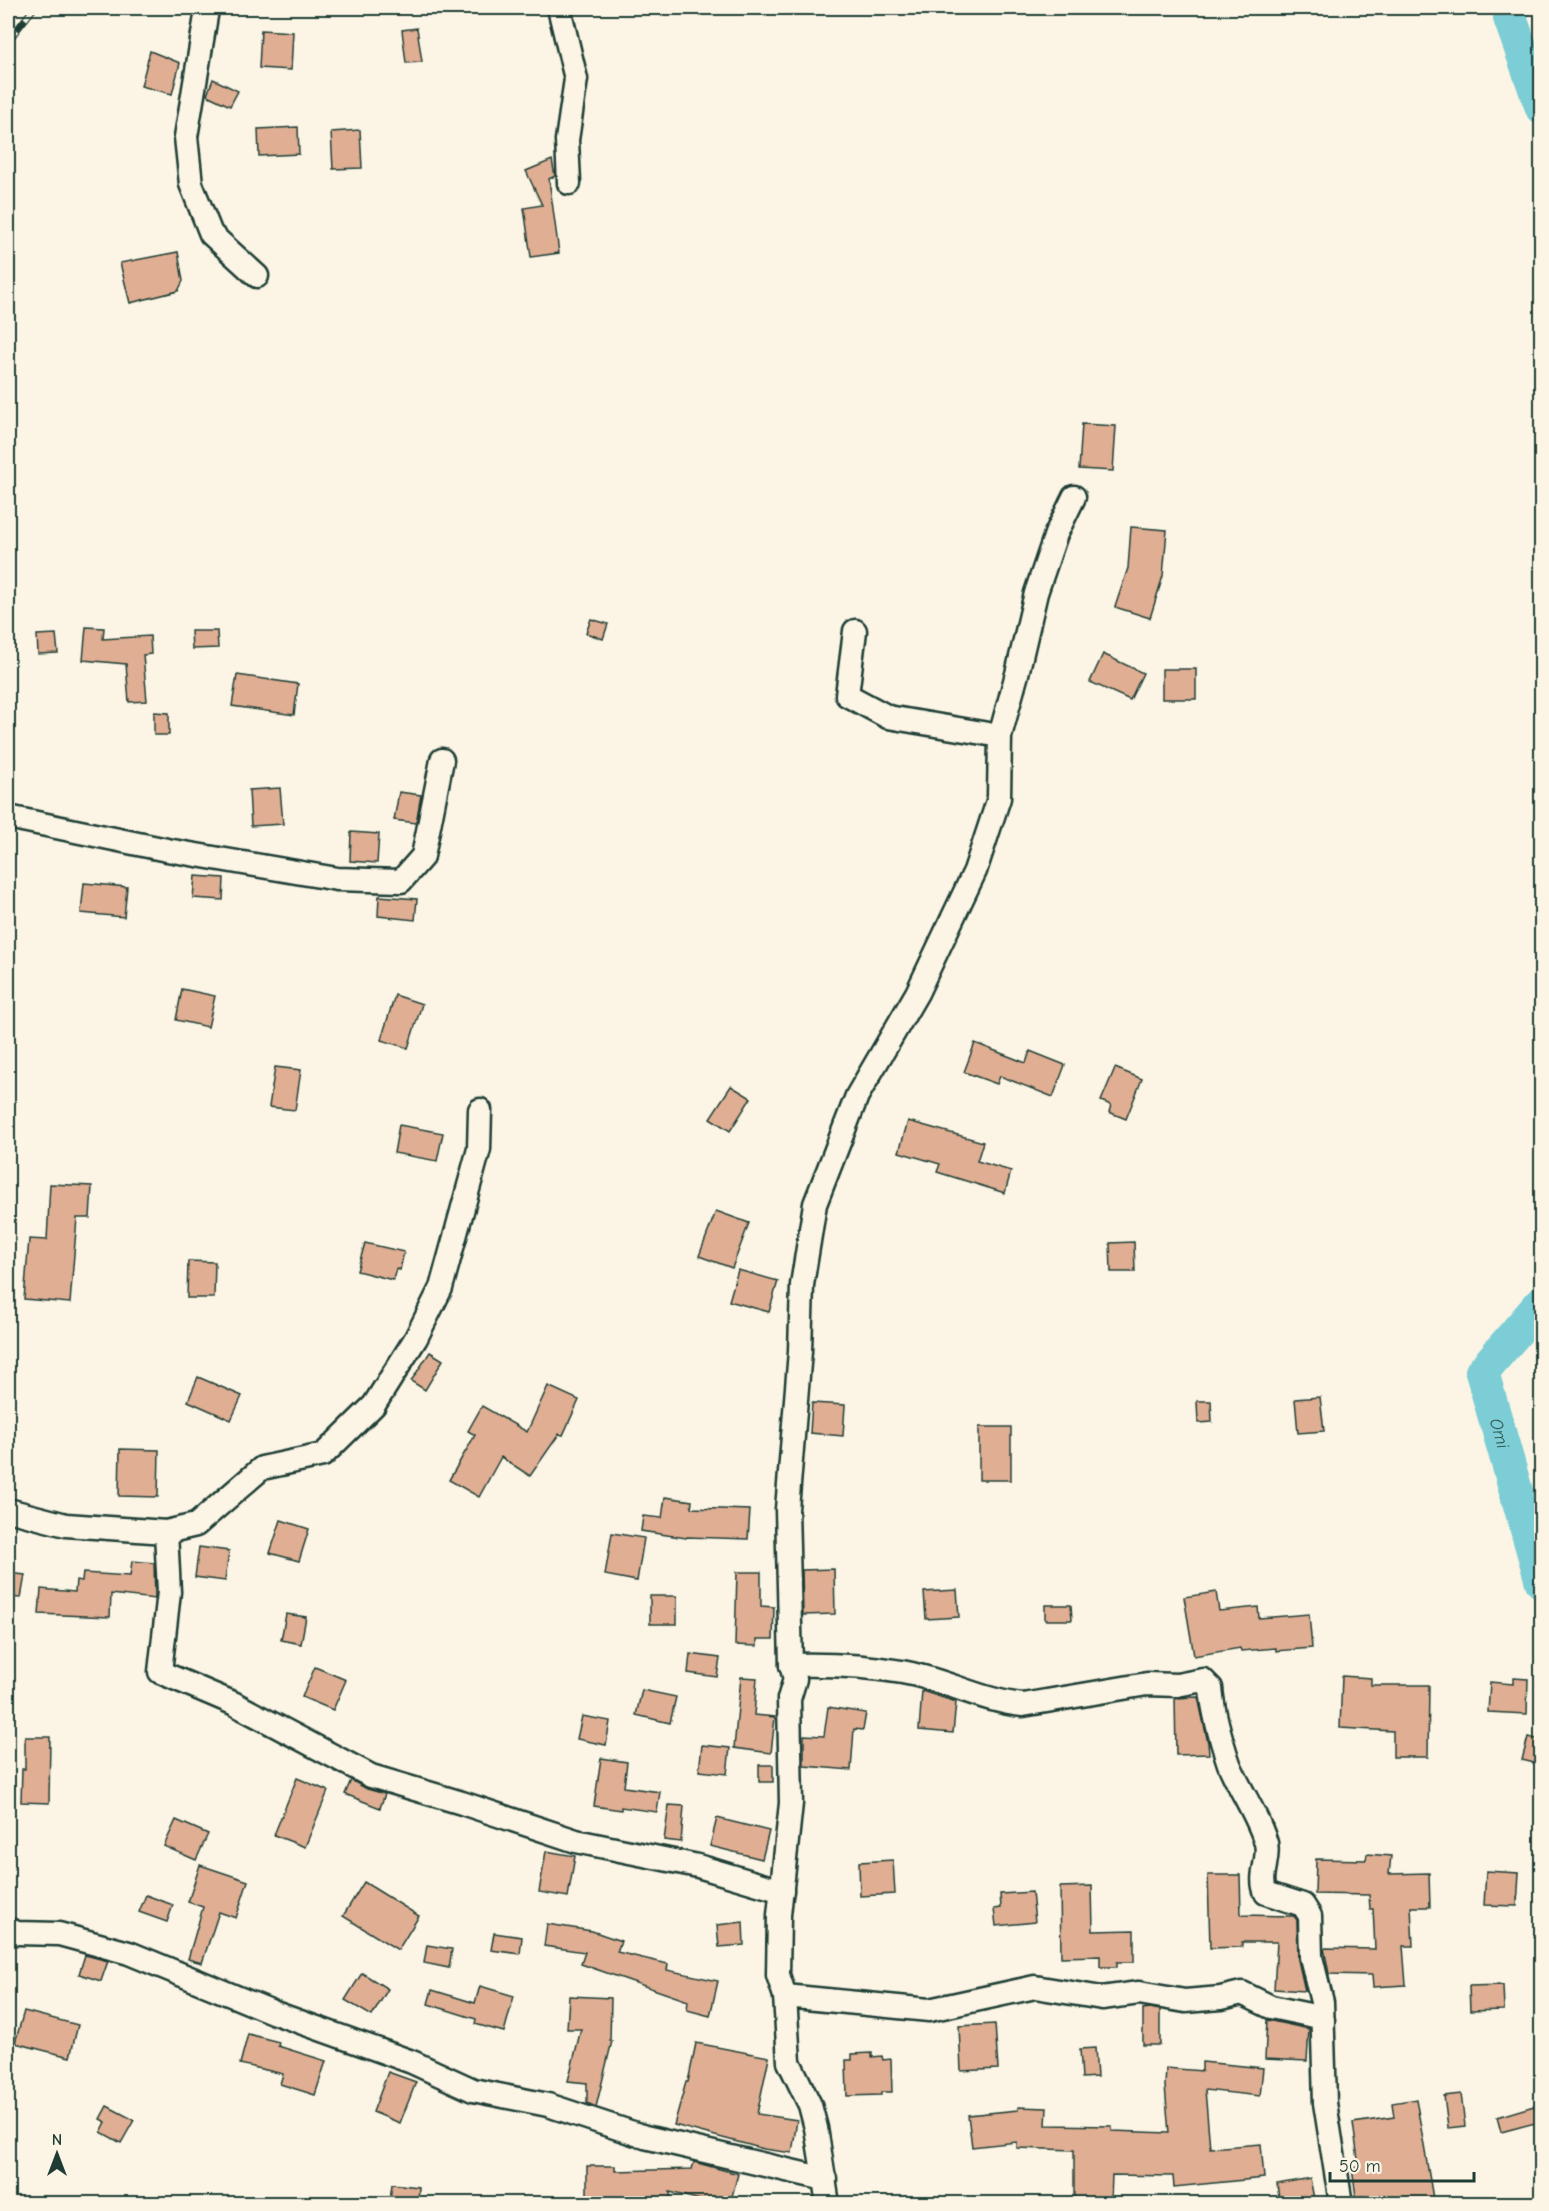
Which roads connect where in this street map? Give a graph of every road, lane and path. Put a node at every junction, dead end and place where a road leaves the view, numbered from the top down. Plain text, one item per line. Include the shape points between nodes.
1 (205, 8) edge
2 (559, 8) edge
3 (569, 183) dead end
4 (257, 276) dead end
5 (1074, 497) dead end
6 (855, 631) dead end
7 (1000, 736) junction
8 (442, 760) dead end
9 (8, 817) edge
10 (480, 1110) dead end
11 (8, 1510) edge
12 (166, 1532) junction
13 (791, 1665) junction
14 (782, 1891) junction
15 (8, 1929) edge
16 (785, 1996) junction
17 (1323, 2021) junction
18 (825, 2179) junction
19 (828, 2204) edge
20 (1341, 2204) edge

1 - 4 street via 186,137 191,184 211,234
2 - 3 street via 576,79 567,140
5 - 7 street via 1056,534 1036,593
6 - 7 street via 847,695 888,717
7 - 13 street via 999,798 975,871 917,993 857,1096 815,1204 802,1285 787,1509
8 - 9 street via 423,856 401,881 336,879
10 - 12 street via 479,1149 441,1288 416,1338 374,1405 323,1455 262,1468 196,1526
11 - 12 street via 66,1526
12 - 14 street via 169,1592 160,1672 233,1703 370,1776 576,1840 698,1866
13 - 14 street via 795,1679 789,1699 791,1803
13 - 17 street via 904,1672 1003,1703 1023,1705 1147,1684 1178,1685 1203,1680 1211,1688 1230,1764 1261,1827 1267,1850 1262,1884 1266,1893 1303,1905 1310,1916 1311,1957
14 - 16 street via 778,1975
15 - 18 street via 17,1933 59,1934 129,1953 275,2013 412,2062 473,2090 548,2105 645,2137
16 - 17 street via 929,2010 1035,1987 1102,1998 1139,1993 1185,2001 1242,1993 1271,2007
16 - 18 street via 789,2062 810,2105
17 - 20 street via 1325,2103
18 - 19 street

